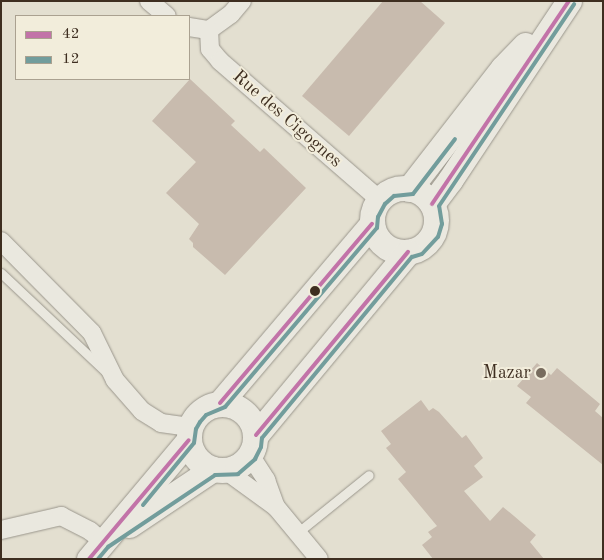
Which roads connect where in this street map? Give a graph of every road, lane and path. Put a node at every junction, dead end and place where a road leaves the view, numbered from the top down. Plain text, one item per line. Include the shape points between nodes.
1 (149, 1) edge
2 (242, 1) edge
3 (568, 1) edge
4 (165, 15) edge
5 (190, 27) edge
6 (209, 30) junction
7 (409, 189) junction
8 (380, 200) junction
9 (432, 204) junction
10 (372, 224) junction
11 (1, 241) edge
12 (408, 252) junction
13 (1, 273) edge
14 (114, 380) junction
15 (220, 403) junction
16 (190, 433) junction
17 (253, 445) junction
18 (219, 470) junction
19 (369, 475) dead end
20 (276, 507) junction
21 (1, 530) edge
22 (297, 533) junction
23 (97, 550) edge
24 (319, 559) edge

1 - 4 street
2 - 6 street via 231,14
3 - 7 main road via 503,68
3 - 9 main road
5 - 6 street
6 - 8 street, Rue des Cigognes via 210,49 220,61
7 - 8 main road via 392,190
7 - 9 main road
8 - 10 main road via 375,207
9 - 12 main road via 436,224 433,234 418,249
10 - 12 main road via 381,242 389,248
10 - 15 main road
11 - 14 street via 92,333
12 - 17 main road
13 - 14 lane
14 - 16 street via 149,416
15 - 16 main road via 202,410
15 - 17 main road via 241,408 254,424
16 - 18 main road via 196,458
16 - 23 main road
17 - 18 main road via 235,468
17 - 20 street
18 - 20 street
18 - 23 main road
19 - 22 lane
20 - 22 street
21 - 23 street via 61,516 90,531
22 - 24 street

